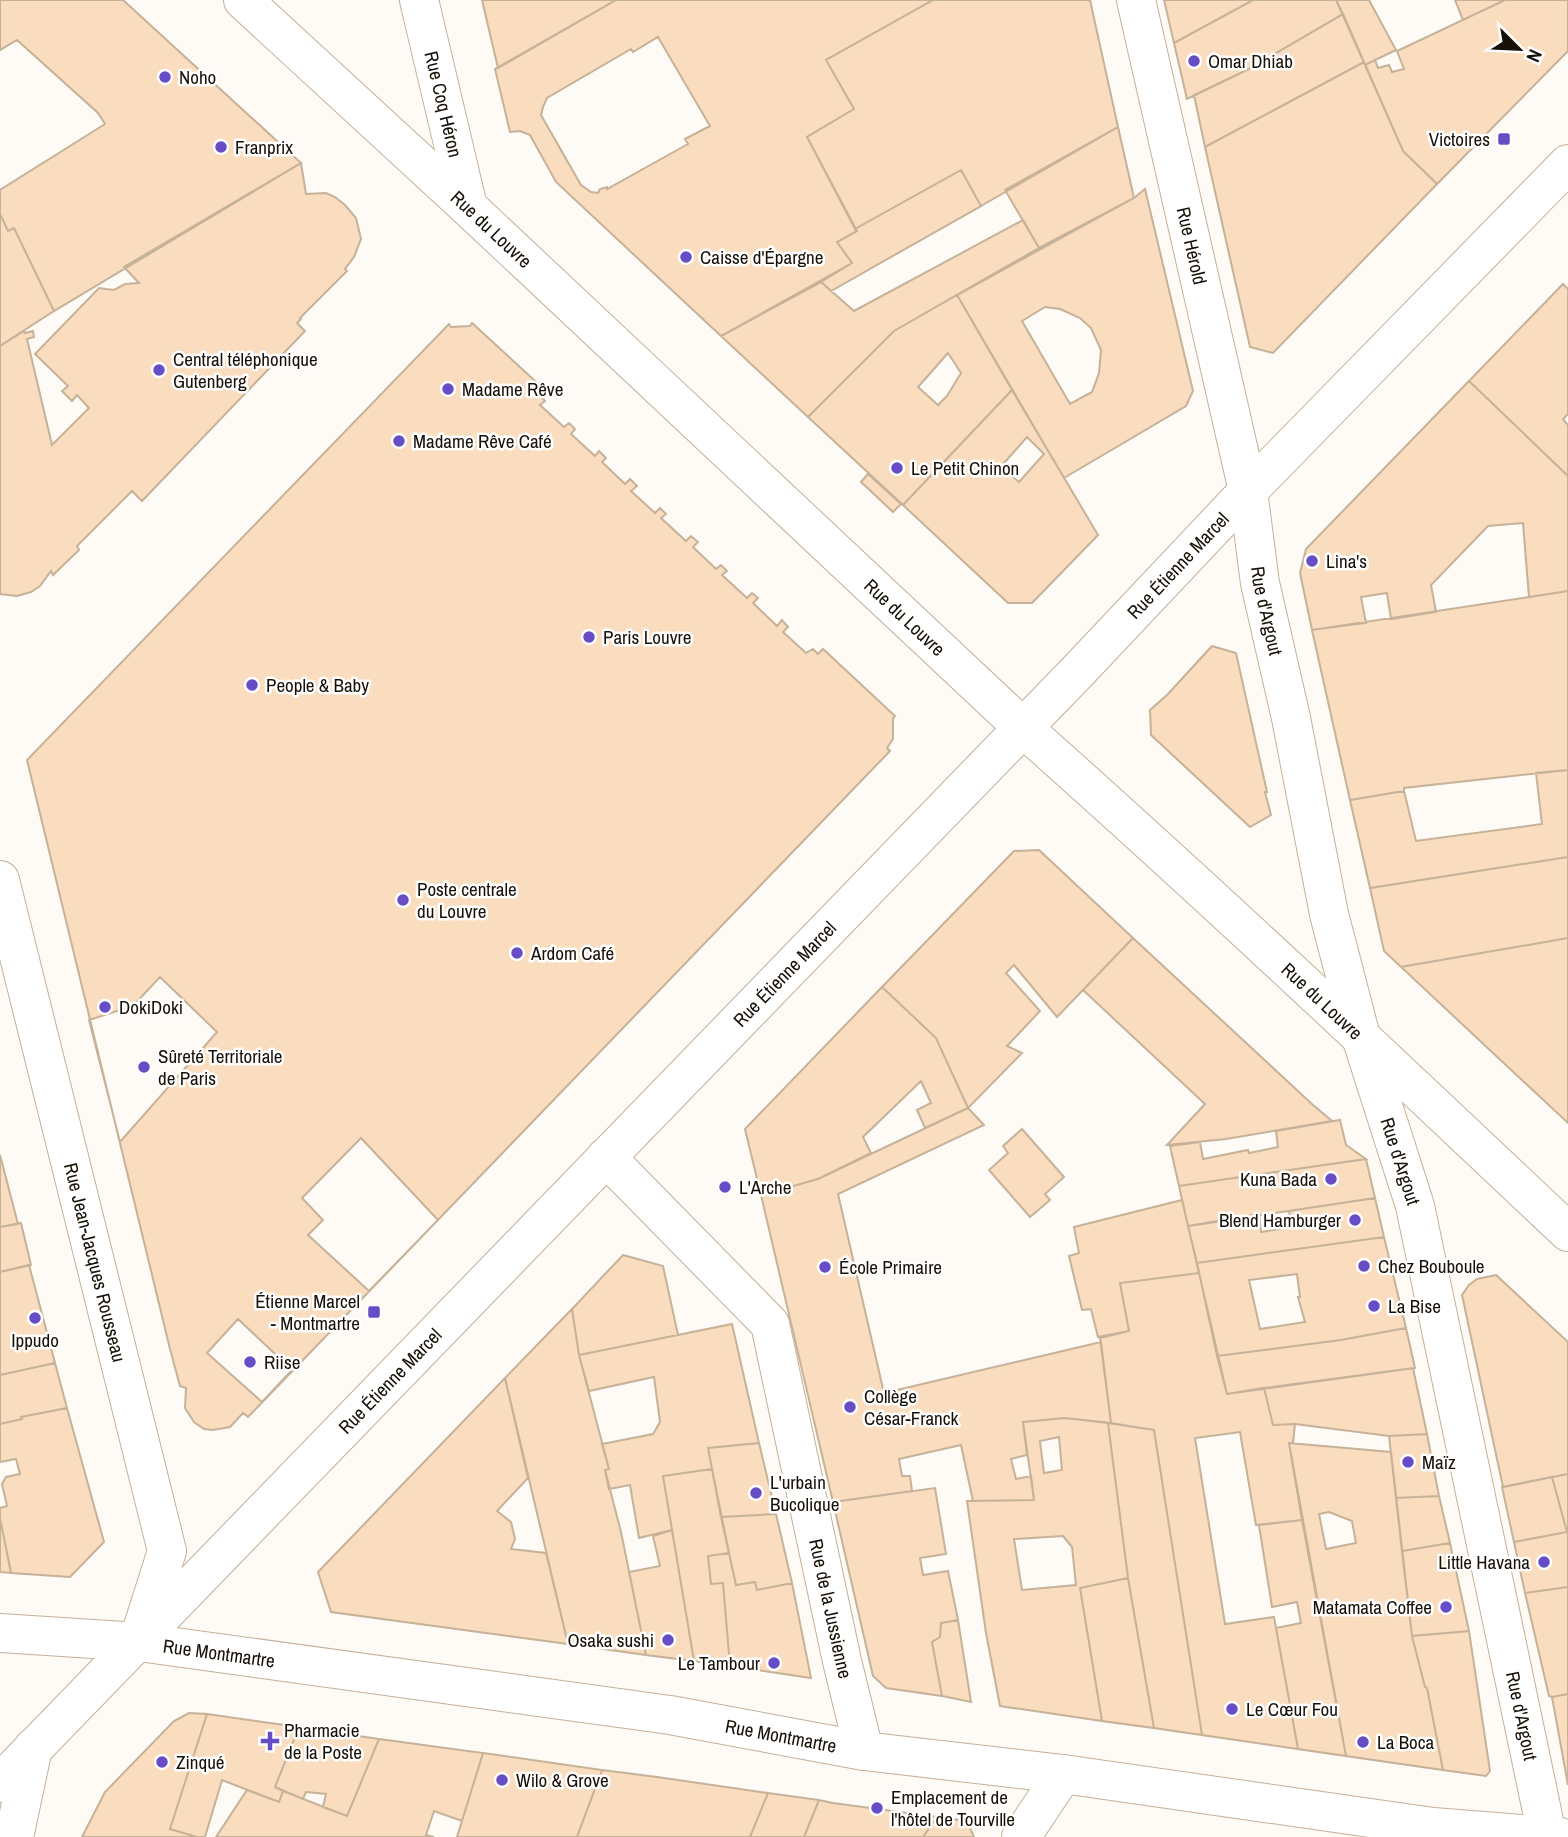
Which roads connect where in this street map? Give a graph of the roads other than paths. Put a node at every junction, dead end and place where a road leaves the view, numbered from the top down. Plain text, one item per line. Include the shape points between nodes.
1 (243, 0) edge
2 (419, 0) edge
3 (1136, 0) edge
4 (1568, 164) edge
5 (468, 207) junction
6 (1248, 491) junction
7 (1023, 728) junction
8 (0, 880) edge
9 (1361, 1037) junction
10 (607, 1157) junction
11 (1568, 1232) edge
12 (0, 1633) edge
13 (139, 1642) junction
14 (33, 1748) junction
15 (864, 1751) junction
16 (1063, 1774) junction
17 (0, 1783) edge
18 (1429, 1832) edge
19 (1553, 1836) edge
20 (15, 1837) edge
21 (1021, 1837) edge

1 - 5 street, Rue du Louvre
2 - 5 street, Rue Coq Héron
3 - 6 street, Rue Hérold
4 - 6 street, Rue Étienne Marcel
5 - 7 street, Rue du Louvre
6 - 7 street, Rue Étienne Marcel
6 - 9 street, Rue d'Argout via 1260,583 1329,914
7 - 9 street, Rue du Louvre
7 - 10 street, Rue Étienne Marcel
8 - 13 street, Rue Jean-Jacques Rousseau via 167,1551
9 - 11 street, Rue du Louvre
9 - 19 street, Rue d'Argout via 1415,1206
10 - 13 street, Rue Étienne Marcel
10 - 15 street, Rue de la Jussienne via 770,1324
12 - 13 street, Rue Montmartre
13 - 14 street, Rue Étienne Marcel
13 - 15 street, Rue Montmartre via 670,1715
14 - 17 street, Rue Étienne Marcel
14 - 20 street
15 - 16 street, Rue Montmartre
16 - 18 street, Rue Montmartre
16 - 21 street
18 - 19 street, Rue Montmartre

